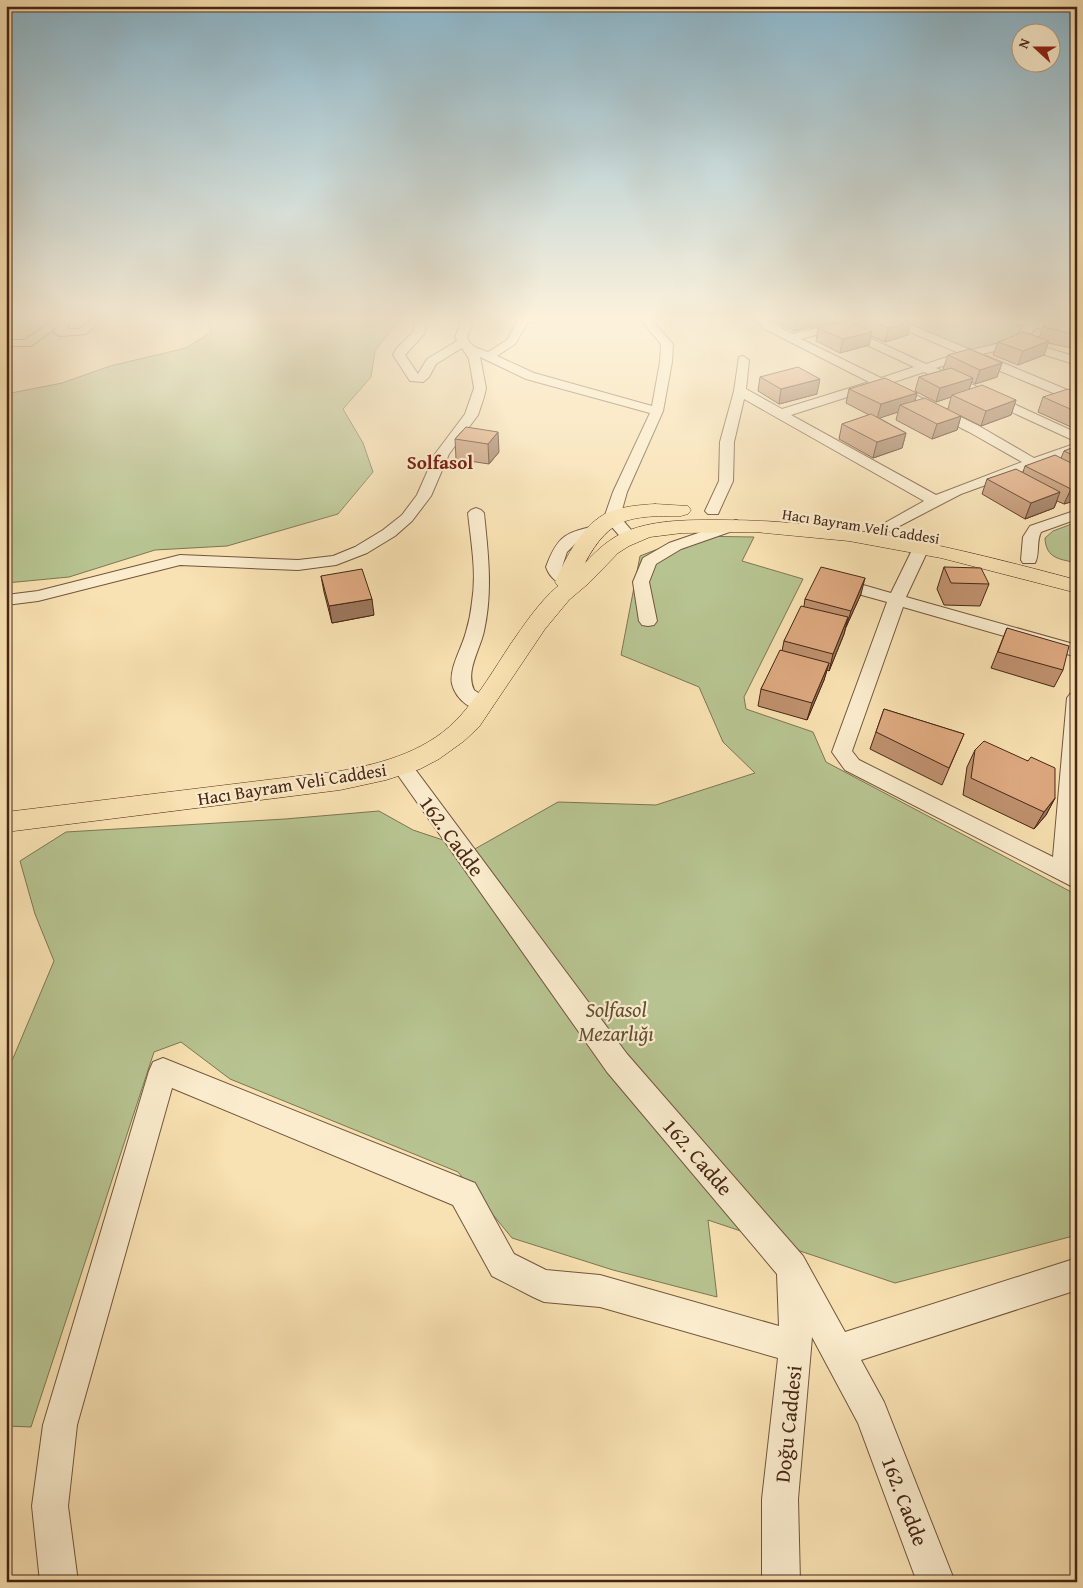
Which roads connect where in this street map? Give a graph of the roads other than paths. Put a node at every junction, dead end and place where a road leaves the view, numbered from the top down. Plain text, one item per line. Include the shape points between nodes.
1 (478, 392) edge
2 (588, 392) edge
3 (660, 392) edge
4 (740, 392) edge
5 (742, 392) edge
6 (846, 392) edge
7 (901, 392) edge
8 (979, 392) edge
9 (1060, 392) edge
10 (1077, 399) edge
11 (657, 411) junction
12 (780, 414) junction
13 (1077, 438) edge
14 (1077, 447) edge
15 (1033, 463) junction
16 (935, 501) junction
17 (713, 510) junction
18 (476, 513) dead end
19 (1077, 514) edge
20 (606, 524) junction
21 (736, 525) junction
22 (888, 527) junction
23 (630, 538) junction
24 (921, 548) junction
25 (1029, 560) junction
26 (1077, 572) edge
27 (818, 577) edge
28 (1077, 587) edge
29 (564, 588) junction
30 (6, 600) edge
31 (896, 600) junction
32 (648, 621) dead end
33 (1077, 651) edge
34 (1077, 698) edge
35 (483, 705) junction
36 (402, 766) junction
37 (6, 822) edge
38 (1070, 876) edge
39 (792, 1267) junction
40 (1077, 1274) edge
41 (796, 1346) junction
42 (838, 1351) junction
43 (59, 1582) edge
44 (781, 1582) edge
45 (936, 1582) edge

1 - 30 street via 470,415 442,454 424,496 407,518 361,550 336,560 298,565 180,560 38,596
2 - 11 street
3 - 11 street
4 - 17 street via 727,442 726,481
5 - 12 street
6 - 12 street
7 - 15 street
8 - 13 street
9 - 10 street
11 - 20 street
12 - 16 street
14 - 15 street
15 - 16 street
16 - 22 street
17 - 20 main road, Hacı Bayram Veli Caddesi via 651,511
17 - 22 main road, Hacı Bayram Veli Caddesi via 806,515
18 - 35 street via 481,600 462,685 466,694
19 - 25 street via 1035,529
20 - 23 street
20 - 29 main road via 585,548
21 - 23 main road via 666,528
21 - 24 main road via 806,528
21 - 32 street via 676,546 649,561 641,582
22 - 25 main road, Hacı Bayram Veli Caddesi
23 - 29 main road via 611,549 584,576
24 - 28 main road
24 - 31 street
25 - 26 main road, Hacı Bayram Veli Caddesi
27 - 31 street
29 - 35 main road, Hacı Bayram Veli Caddesi
31 - 33 street
31 - 38 street via 842,752 852,765
34 - 38 street
35 - 36 main road, Hacı Bayram Veli Caddesi via 452,738
36 - 37 main road, Hacı Bayram Veli Caddesi via 357,778 244,794
36 - 39 street, 162. Cadde via 617,1063
39 - 41 street, Doğu Caddesi
39 - 42 street, 162. Cadde
40 - 42 street
41 - 43 street via 600,1291 544,1286 503,1265 464,1194 163,1071 60,1426 50,1506
41 - 44 street, Doğu Caddesi via 780,1499
42 - 45 street, 162. Cadde via 872,1414

